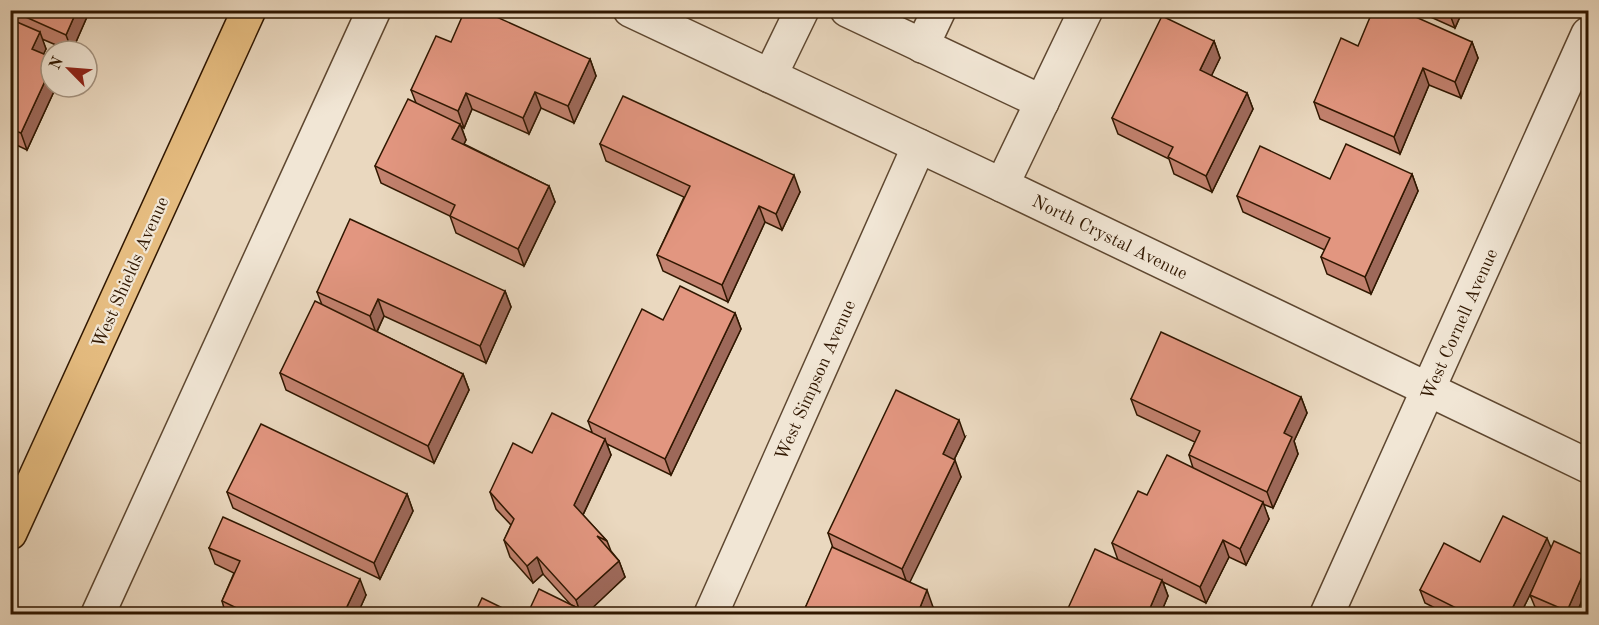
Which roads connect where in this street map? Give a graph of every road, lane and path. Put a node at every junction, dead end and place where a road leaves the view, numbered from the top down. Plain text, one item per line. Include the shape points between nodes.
1 (249, 10) edge
2 (374, 10) edge
3 (630, 10) edge
4 (802, 10) edge
5 (847, 10) edge
6 (939, 10) edge
7 (1086, 10) edge
8 (1588, 34) edge
9 (922, 46) junction
10 (770, 76) junction
11 (1042, 102) junction
12 (918, 146) junction
13 (1002, 185) junction
14 (1430, 390) junction
15 (1588, 466) edge
16 (10, 533) edge
17 (98, 615) edge
18 (711, 615) edge
19 (1327, 615) edge

1 - 16 main road, West Shields Avenue
2 - 17 street
3 - 10 street, North Crystal Avenue
4 - 10 street
5 - 9 street
6 - 9 street
7 - 11 street
8 - 14 street, West Cornell Avenue
9 - 11 street
10 - 12 street, North Crystal Avenue
11 - 13 street
12 - 13 street, North Crystal Avenue
12 - 18 street, West Simpson Avenue
13 - 14 street, North Crystal Avenue
14 - 15 street, North Crystal Avenue
14 - 19 street, West Cornell Avenue

